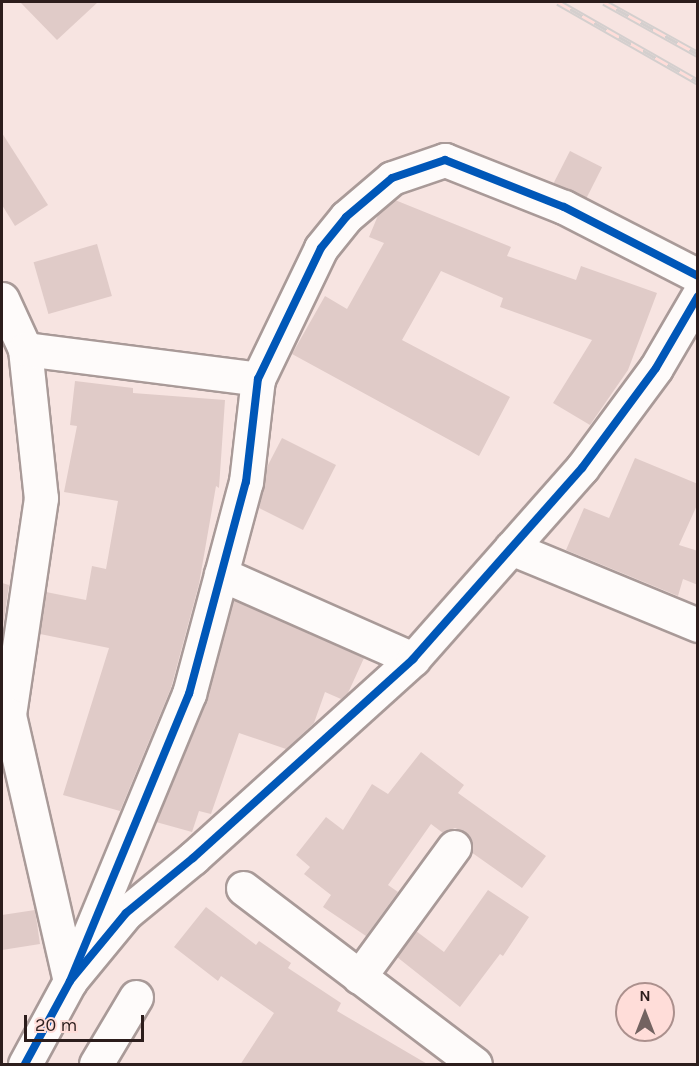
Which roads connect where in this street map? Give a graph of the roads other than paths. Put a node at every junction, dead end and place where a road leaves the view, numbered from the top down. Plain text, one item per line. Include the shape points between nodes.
1 (698, 276) edge
2 (698, 296) edge
3 (2, 299) edge
4 (24, 349) junction
5 (258, 379) junction
6 (511, 548) junction
7 (221, 574) junction
8 (698, 625) edge
9 (413, 659) junction
10 (5, 716) edge
11 (454, 847) dead end
12 (243, 888) dead end
13 (359, 977) junction
14 (70, 981) junction
15 (136, 997) dead end
16 (25, 1065) edge
17 (96, 1065) edge
18 (475, 1065) edge

1 - 5 street via 564,207 445,160 392,178 346,217 321,248
2 - 6 street via 656,368 582,468
3 - 4 street
4 - 5 street
4 - 10 street via 41,498
5 - 7 street via 246,482
6 - 8 street
6 - 9 street
7 - 9 street
7 - 14 street via 189,694
9 - 14 street via 193,858 126,913
10 - 14 street
11 - 13 street
12 - 13 street
13 - 18 street
14 - 16 street
15 - 17 street

